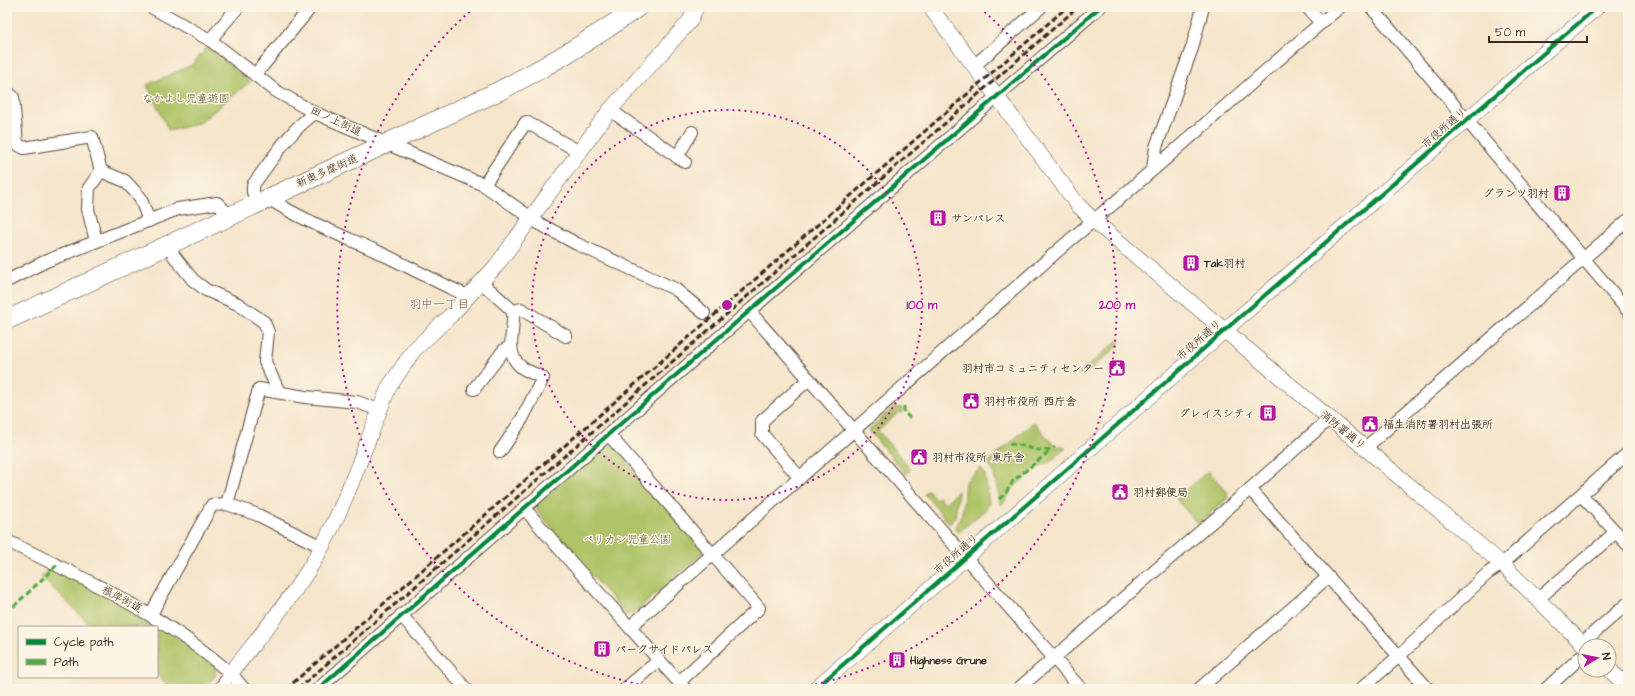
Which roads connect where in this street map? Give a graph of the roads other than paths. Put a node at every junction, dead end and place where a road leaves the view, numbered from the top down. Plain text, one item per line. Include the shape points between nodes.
1 (152, 7) edge
2 (238, 7) edge
3 (311, 7) edge
4 (638, 7) edge
5 (696, 7) edge
6 (930, 7) edge
7 (1041, 7) edge
8 (1100, 7) edge
9 (1203, 7) edge
10 (1307, 7) edge
11 (1340, 7) edge
12 (1371, 7) edge
13 (1597, 7) edge
14 (1321, 23) junction
15 (210, 40) junction
16 (974, 66) junction
17 (255, 75) junction
18 (7, 91) edge
19 (998, 96) junction
20 (610, 110) junction
21 (315, 113) junction
22 (1466, 120) junction
23 (692, 132) dead end
24 (388, 144) junction
25 (578, 151) junction
26 (1153, 168) junction
27 (101, 171) junction
28 (484, 185) junction
29 (262, 201) junction
30 (230, 216) junction
31 (531, 217) junction
32 (1628, 220) edge
33 (149, 221) junction
34 (1094, 221) junction
35 (96, 241) junction
36 (169, 245) junction
37 (1583, 258) junction
38 (7, 280) edge
39 (481, 282) junction
40 (468, 296) junction
41 (513, 311) junction
42 (1628, 311) edge
43 (750, 312) junction
44 (704, 313) dead end
45 (7, 320) edge
46 (1224, 330) junction
47 (566, 336) dead end
48 (511, 346) junction
49 (809, 379) junction
50 (474, 388) dead end
51 (279, 392) junction
52 (379, 410) junction
53 (1329, 419) junction
54 (854, 431) junction
55 (609, 435) junction
56 (1365, 448) junction
57 (500, 452) dead end
58 (1628, 453) edge
59 (800, 478) junction
60 (1250, 489) junction
61 (1581, 495) junction
62 (227, 504) junction
63 (524, 508) junction
64 (1616, 532) junction
65 (7, 541) edge
66 (1628, 545) edge
67 (322, 547) junction
68 (714, 554) junction
69 (965, 558) junction
70 (1502, 564) junction
71 (1328, 577) junction
72 (1538, 599) junction
73 (1628, 603) edge
74 (151, 614) junction
75 (401, 615) junction
76 (630, 627) junction
77 (1593, 638) edge
78 (1577, 640) edge
79 (1577, 655) edge
80 (1399, 656) junction
81 (1053, 658) junction
82 (658, 661) junction
83 (231, 673) junction
84 (1617, 676) edge
85 (1627, 685) edge
86 (682, 686) edge
87 (220, 689) edge
88 (244, 689) edge
89 (318, 689) edge
90 (466, 689) edge
91 (625, 689) edge
92 (815, 689) edge
93 (1018, 689) edge
94 (1081, 689) edge
95 (1199, 689) edge
96 (1361, 689) edge
97 (1428, 689) edge
98 (1546, 689) edge

1 - 15 street, 田ノ上街道
2 - 15 street
3 - 17 street
4 - 24 main road, 新奥多摩街道 via 555,62 499,92
5 - 20 street via 690,21
6 - 16 street, 消防署通り
7 - 16 street
8 - 19 street
9 - 26 street via 1192,48 1156,147
10 - 14 street
11 - 14 street
12 - 22 street
13 - 22 street, 市役所通り
14 - 26 street
15 - 17 street, 田ノ上街道
16 - 19 street, 消防署通り
17 - 21 street, 田ノ上街道 via 276,91
18 - 27 street via 13,97 17,144 24,148 92,138
19 - 34 street, 消防署通り via 1078,205
19 - 43 street
20 - 23 street via 681,159
20 - 25 street
21 - 24 street, 田ノ上街道
21 - 29 street via 290,135 254,185 253,192
22 - 37 street
22 - 46 street, 市役所通り
24 - 28 street, 田ノ上街道
24 - 29 main road, 新奥多摩街道
25 - 28 street via 526,122
25 - 31 street
26 - 34 street
27 - 33 street via 125,181 140,197
27 - 35 street via 89,188 88,209
28 - 31 street, 田ノ上街道
29 - 30 main road, 新奥多摩街道
29 - 40 street via 400,262
30 - 33 street via 217,202 178,209
30 - 36 main road, 新奥多摩街道
31 - 39 street via 496,266
31 - 44 street, 田ノ上街道 via 576,244 675,289
32 - 37 street
33 - 35 street
34 - 46 street, 消防署通り
34 - 54 street
35 - 38 street
36 - 45 main road, 新奥多摩街道
36 - 51 street via 174,256 193,280 206,290 238,304 264,322 268,332 265,362
37 - 42 street
37 - 56 street
39 - 40 street
39 - 41 street
40 - 52 street via 414,350 389,387
41 - 47 street via 521,309
41 - 48 street
43 - 49 street
43 - 55 street
46 - 53 street, 消防署通り
46 - 69 street, 市役所通り
48 - 50 street via 504,350
48 - 57 street via 512,354 520,366 543,378 522,419
49 - 54 street
49 - 59 street via 762,421 762,434
51 - 52 street via 357,402
51 - 62 street via 259,388
52 - 67 street via 336,519
53 - 56 street, 消防署通り
53 - 60 street
54 - 59 street
54 - 69 street
55 - 63 street
55 - 68 street
56 - 70 street, 消防署通り
58 - 61 street
59 - 68 street
60 - 71 street
60 - 81 street
61 - 64 street
61 - 70 street
62 - 67 street via 258,515
62 - 74 street via 212,505
63 - 75 street
63 - 76 street
64 - 66 street
64 - 72 street
65 - 74 street, 根岸街道
67 - 83 street
68 - 76 street
68 - 86 street via 759,608
69 - 81 street
69 - 92 street, 市役所通り
70 - 72 street, 消防署通り
70 - 80 street via 1488,573
71 - 80 street
71 - 95 street
72 - 78 street, 消防署通り
73 - 77 street
74 - 83 street, 根岸街道
75 - 89 street
75 - 90 street
76 - 82 street
79 - 98 street
80 - 96 street
80 - 97 street
81 - 93 street
81 - 94 street
82 - 86 street
82 - 91 street
83 - 87 street
83 - 88 street, 根岸街道
84 - 85 street

